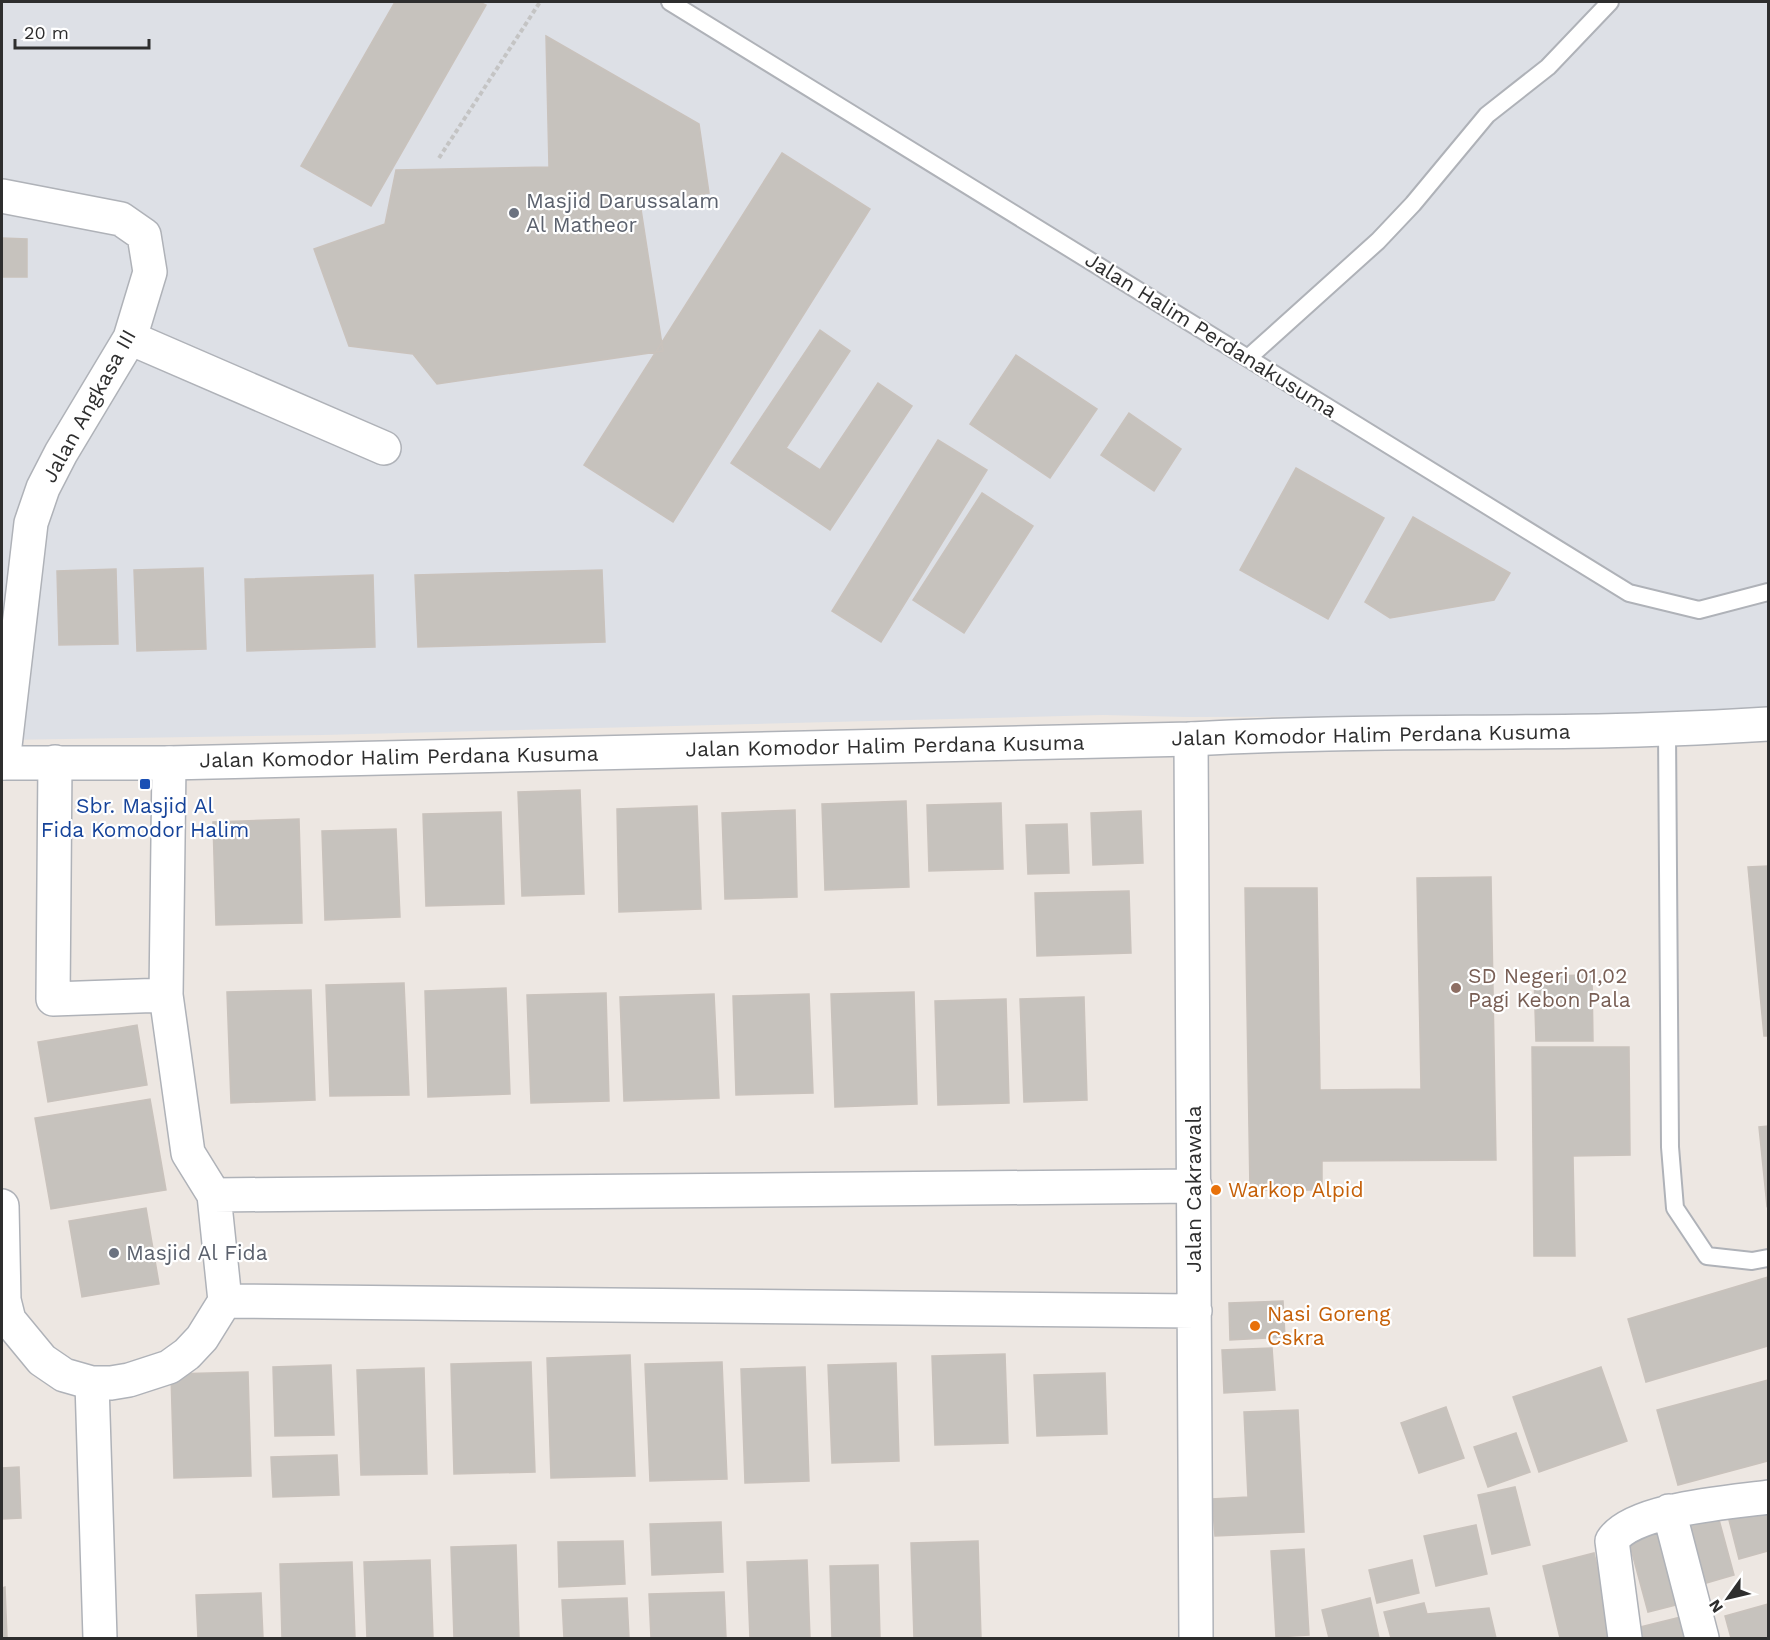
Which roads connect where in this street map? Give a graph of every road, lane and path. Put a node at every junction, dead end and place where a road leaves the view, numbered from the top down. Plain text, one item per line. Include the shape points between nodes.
1 (540, 2) edge
2 (670, 2) edge
3 (1610, 2) edge
4 (439, 158) dead end
5 (2, 196) edge
6 (130, 338) junction
7 (1248, 358) junction
8 (384, 448) dead end
9 (1768, 592) edge
10 (1768, 724) edge
11 (1667, 731) junction
12 (1191, 739) junction
13 (56, 762) junction
14 (2, 763) edge
15 (169, 763) junction
16 (166, 995) junction
17 (1195, 1186) junction
18 (214, 1195) junction
19 (2, 1206) edge
20 (1768, 1258) edge
21 (3, 1300) edge
22 (225, 1301) junction
23 (1195, 1311) junction
24 (92, 1383) junction
25 (1768, 1497) edge
26 (1669, 1511) junction
27 (100, 1638) edge
28 (1196, 1638) edge
29 (1625, 1638) edge
30 (1702, 1638) edge

1 - 4 path
2 - 7 lane, Jalan Halim Perdanakusuma
3 - 7 lane via 1548,67 1487,115 1378,241
5 - 6 street, Jalan Angkasa III via 121,219 144,235 150,272
6 - 8 street
6 - 14 street, Jalan Angkasa III via 61,453 31,524
7 - 9 lane, Jalan Halim Perdanakusuma via 1629,593 1699,610
10 - 11 street, Jalan Komodor Halim Perdana Kusuma
11 - 12 street, Jalan Komodor Halim Perdana Kusuma via 1346,733
11 - 20 lane via 1670,1147 1675,1208 1707,1256 1752,1261
12 - 15 street, Jalan Komodor Halim Perdana Kusuma
12 - 17 street, Jalan Cakrawala
13 - 14 street, Jalan Komodor Halim Perdana Kusuma
13 - 15 street, Jalan Komodor Halim Perdana Kusuma
13 - 16 street via 53,999
15 - 16 street
16 - 18 street via 188,1153
17 - 18 street
17 - 23 street, Jalan Cakrawala
18 - 22 street
19 - 21 street
21 - 24 street via 9,1320 42,1360 64,1375
22 - 23 street
22 - 24 street via 201,1338 169,1367 129,1380
23 - 28 street, Jalan Cakrawala
24 - 27 street
25 - 26 street
26 - 29 street via 1617,1532 1612,1540
26 - 30 street

